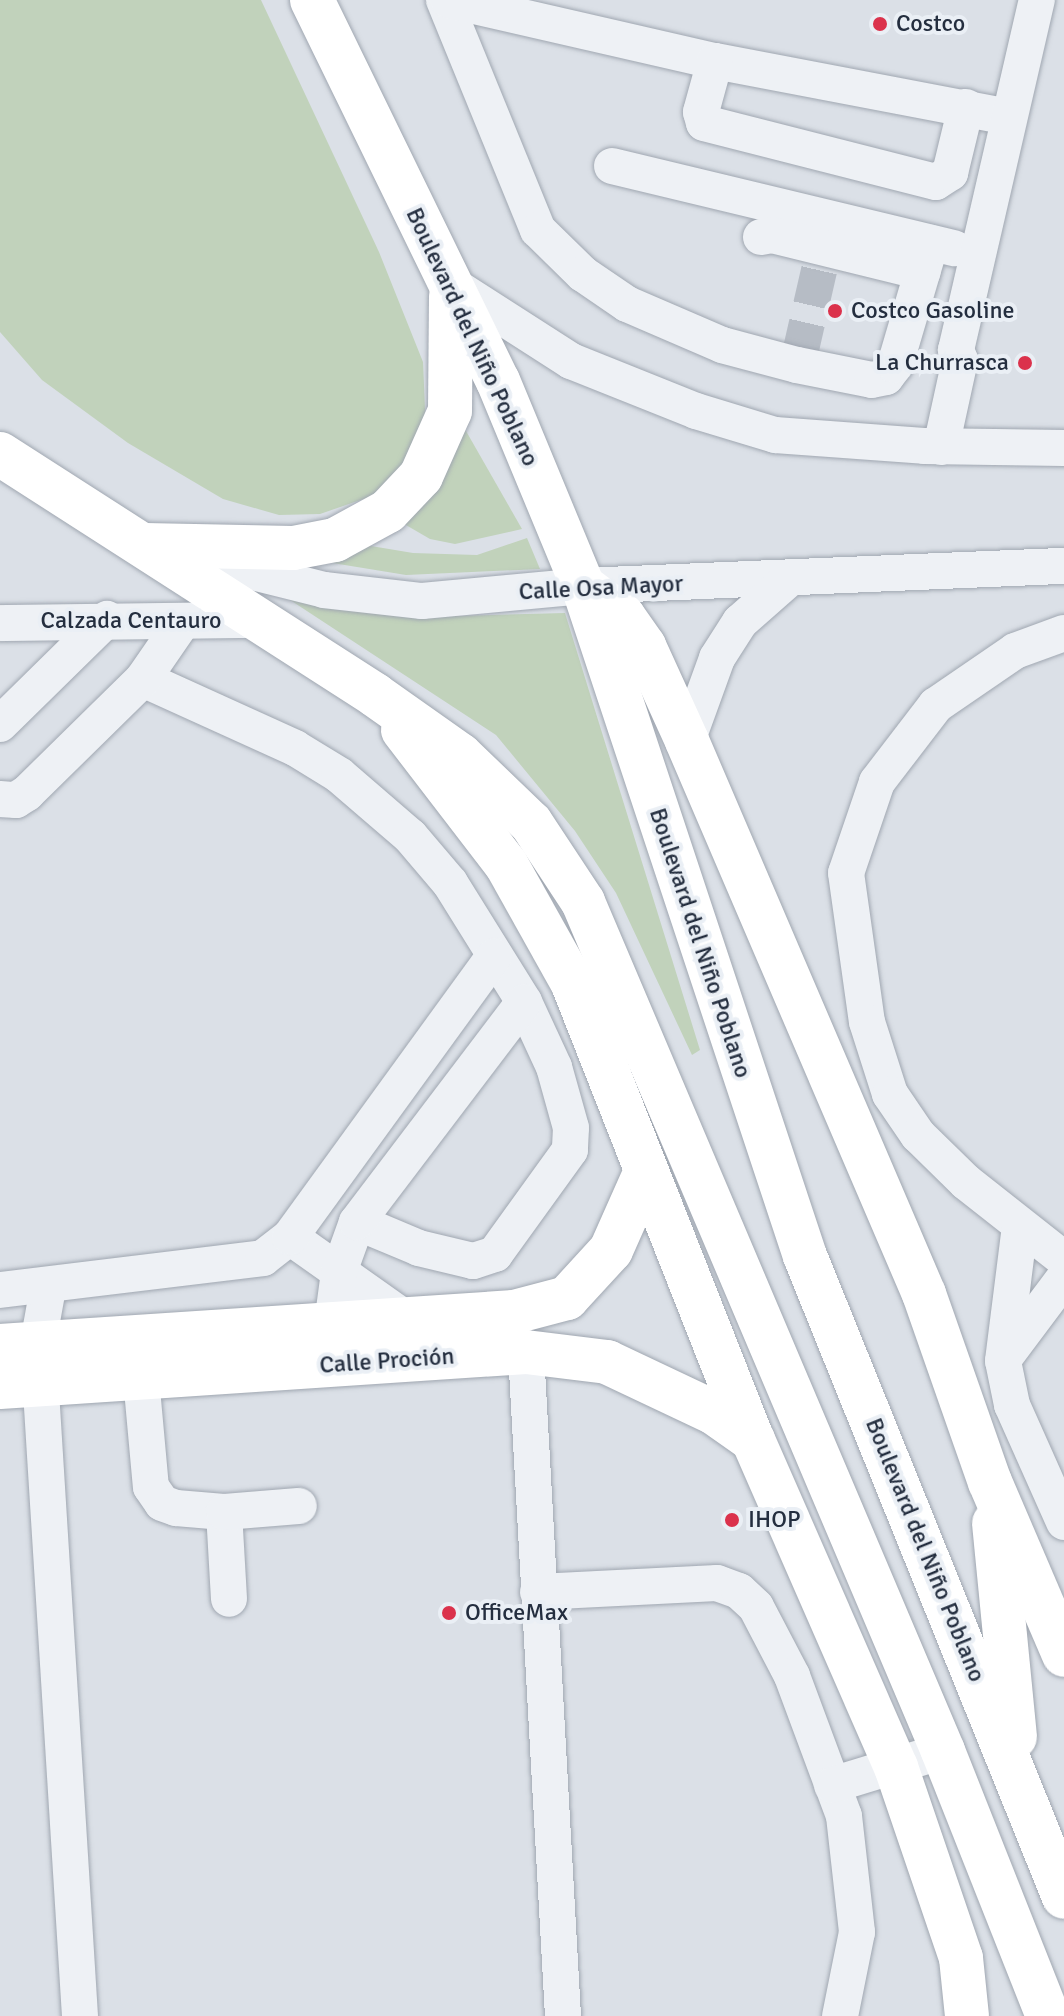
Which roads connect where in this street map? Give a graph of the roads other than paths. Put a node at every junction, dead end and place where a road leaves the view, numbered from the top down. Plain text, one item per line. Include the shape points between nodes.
1 (312, 0) edge
2 (446, 0) edge
3 (1037, 0) edge
4 (715, 61) junction
5 (966, 107) junction
6 (1009, 117) junction
7 (612, 166) dead end
8 (761, 237) dead end
9 (979, 254) junction
10 (927, 257) junction
11 (451, 284) junction
12 (933, 446) junction
13 (1055, 453) edge
14 (0, 454) edge
15 (145, 545) junction
16 (1057, 564) edge
17 (789, 579) junction
18 (583, 586) junction
19 (107, 619) junction
20 (262, 620) junction
21 (183, 621) junction
22 (0, 623) edge
23 (1064, 633) edge
24 (143, 679) junction
25 (375, 695) junction
26 (0, 724) edge
27 (687, 741) junction
28 (0, 799) edge
29 (494, 956) junction
30 (524, 1002) junction
31 (400, 1085) junction
32 (439, 1114) junction
33 (646, 1171) junction
34 (357, 1222) junction
35 (1020, 1226) junction
36 (290, 1237) junction
37 (1064, 1259) edge
38 (339, 1272) junction
39 (1064, 1278) edge
40 (48, 1288) junction
41 (0, 1290) edge
42 (406, 1319) junction
43 (332, 1324) junction
44 (526, 1352) junction
45 (1003, 1361) junction
46 (20, 1365) edge
47 (141, 1378) junction
48 (753, 1440) junction
49 (990, 1482) junction
50 (299, 1506) dead end
51 (224, 1512) junction
52 (1064, 1522) edge
53 (538, 1592) junction
54 (229, 1599) dead end
55 (1064, 1655) edge
56 (943, 1751) junction
57 (896, 1767) junction
58 (1020, 1783) junction
59 (832, 1785) junction
60 (1064, 1897) edge
61 (80, 2016) edge
62 (563, 2016) edge
63 (840, 2016) edge
64 (967, 2016) edge
65 (1048, 2016) edge

1 - 11 main road, Boulevard del Niño Poblano
2 - 4 street
2 - 10 street via 525,207 556,251 627,304 722,345 872,380 886,377 895,365
3 - 6 street
4 - 5 street
4 - 5 street via 701,112 704,123 936,182 950,173
5 - 6 street
6 - 9 street
7 - 10 street
8 - 10 street via 772,235 823,250
9 - 10 street
9 - 12 street via 956,350 960,360
11 - 12 street via 571,361 696,411 775,435
11 - 15 main road via 450,411 421,476 388,511 335,540 293,548
11 - 18 main road, Boulevard del Niño Poblano via 498,381
12 - 13 street
14 - 15 main road
15 - 18 street, Calle Osa Mayor via 324,590 422,601
15 - 20 main road
16 - 17 street, Calle Osa Mayor
17 - 18 street, Calle Osa Mayor
17 - 27 street via 740,622 717,658
18 - 27 main road via 623,616 644,646
18 - 58 main road, Boulevard del Niño Poblano via 805,1256
19 - 21 street, Calzada Centauro
19 - 22 street, Calzada Centauro
19 - 26 street
20 - 21 street, Calzada Centauro
20 - 25 main road
21 - 24 street
23 - 35 street via 1015,651 936,705 903,741 858,826 846,873 878,1102
24 - 28 street via 27,793 16,800
24 - 29 street via 295,748 374,802 450,883
25 - 33 main road via 506,864 573,984
25 - 56 main road via 460,755 531,823 583,902
27 - 49 main road via 924,1294
29 - 30 street
29 - 31 street
30 - 32 street
30 - 34 street via 554,1067 572,1137 570,1150 495,1254 473,1261 419,1248
31 - 32 street
31 - 36 street
32 - 34 street
33 - 42 main road, Calle Proción via 611,1250 567,1298 514,1312
33 - 48 main road
34 - 38 street
35 - 37 street
35 - 45 street
36 - 38 street
36 - 40 street via 263,1258 234,1265
38 - 42 street
38 - 43 street
39 - 45 street
40 - 41 street
40 - 46 street
42 - 43 main road, Calle Proción
43 - 46 main road, Calle Proción
44 - 47 main road, Calle Proción
44 - 48 main road, Calle Proción via 607,1362 713,1412
44 - 53 street
45 - 52 street via 1012,1405
46 - 47 main road, Calle Proción
46 - 61 street
47 - 51 street via 151,1487 162,1503 176,1508
48 - 57 main road
49 - 55 main road
49 - 58 main road
50 - 51 street
51 - 54 street
53 - 59 street via 717,1583 739,1591 756,1607 792,1676
53 - 62 street
56 - 57 street
56 - 65 main road
57 - 59 street
57 - 64 main road via 961,1958
58 - 60 main road, Boulevard del Niño Poblano
59 - 63 street via 844,1816 857,1932

